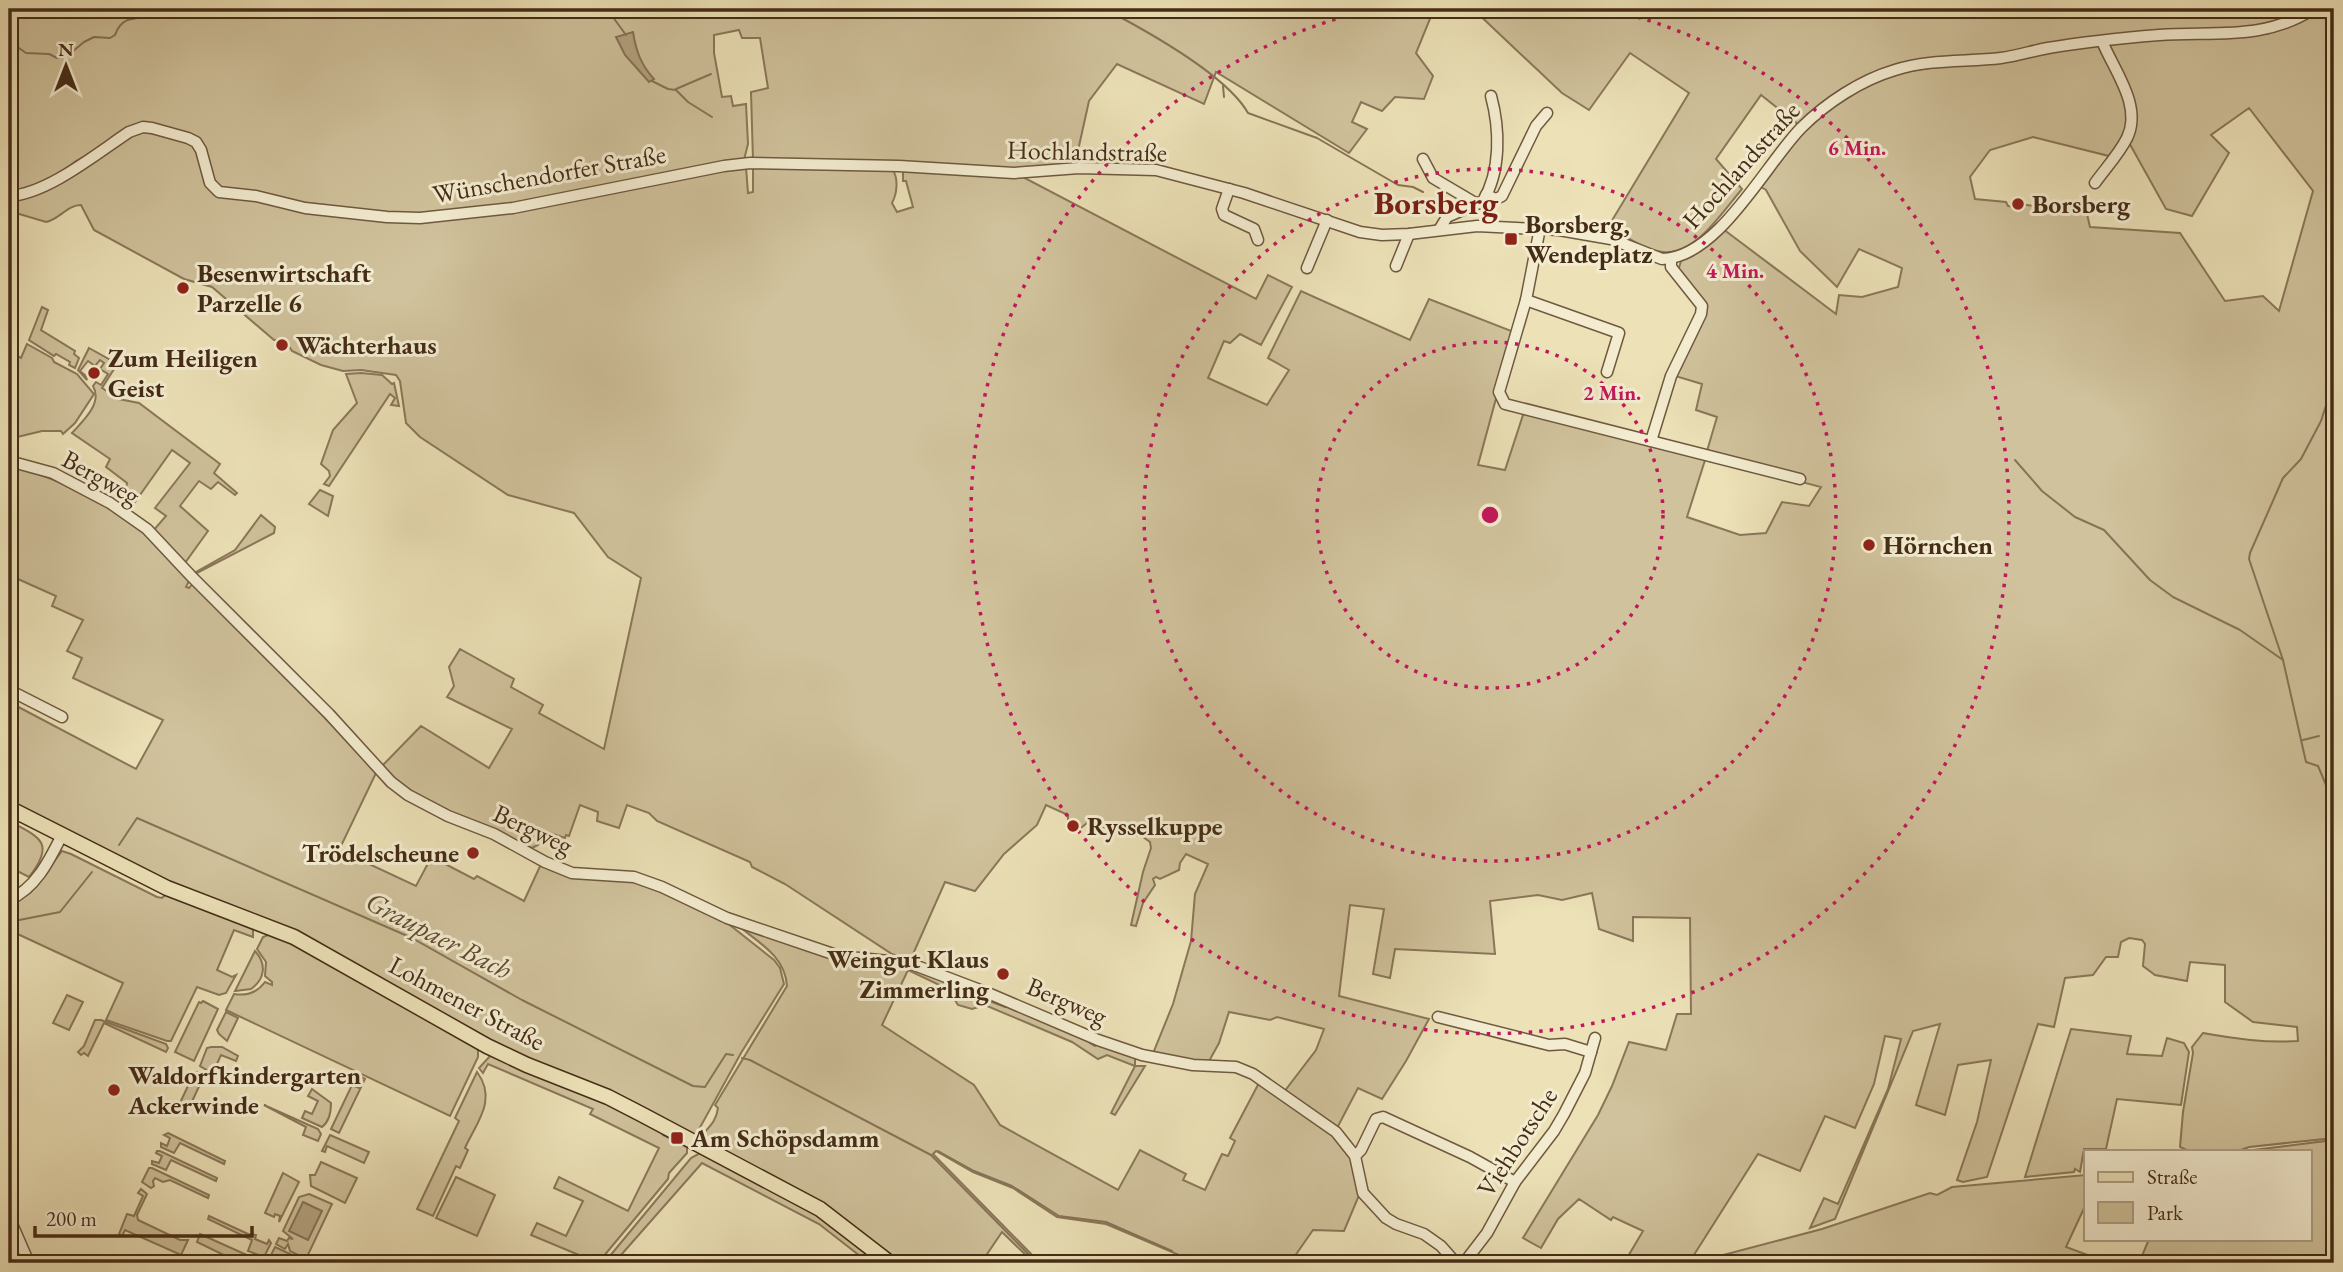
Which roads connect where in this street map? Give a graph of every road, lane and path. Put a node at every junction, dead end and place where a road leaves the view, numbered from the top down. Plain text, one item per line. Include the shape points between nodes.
1 (2313, 9) edge
2 (2102, 41) junction
3 (1491, 96) dead end
4 (1547, 113) dead end
5 (1423, 159) dead end
6 (985, 173) joint
7 (2095, 183) dead end
8 (1229, 189) junction
9 (1486, 195) junction
10 (9, 196) edge
11 (1476, 204) junction
12 (1326, 220) junction
13 (1477, 226) junction
14 (1540, 228) junction
15 (1439, 230) junction
16 (1409, 234) junction
17 (1258, 240) dead end
18 (1671, 259) junction
19 (1401, 261) dead end
20 (1307, 268) dead end
21 (1526, 300) junction
22 (1607, 372) dead end
23 (1651, 441) junction
24 (9, 461) edge
25 (1800, 479) dead end
26 (9, 690) edge
27 (62, 717) dead end
28 (9, 808) edge
29 (62, 835) junction
30 (9, 900) edge
31 (1438, 1017) dead end
32 (1595, 1038) dead end
33 (1591, 1052) junction
34 (1355, 1156) junction
35 (1515, 1182) junction
36 (9, 1217) edge
37 (29, 1263) edge
38 (890, 1263) edge
39 (1456, 1263) edge
40 (1464, 1263) edge

1 - 2 street, Hochlandstraße via 2262,31
2 - 7 street via 2122,82 2131,116 2127,139
2 - 18 street, Hochlandstraße via 2002,58 1913,65 1864,82 1801,127 1759,183 1695,250
3 - 9 street via 1496,116 1495,172
4 - 9 street via 1536,126 1504,194 1496,199
5 - 11 street via 1433,178
6 - 8 street, Hochlandstraße via 1156,170
6 - 10 street, Wünschendorfer Straße via 750,163 500,209 387,217 219,192 210,183 196,142 143,127 38,190
8 - 12 street, Hochlandstraße
8 - 17 street via 1224,215 1252,227
9 - 11 street
11 - 13 street
11 - 15 street via 1447,217
12 - 16 street, Hochlandstraße via 1360,232
12 - 20 street
13 - 14 street, Hochlandstraße
13 - 15 street, Hochlandstraße
14 - 18 street, Hochlandstraße via 1595,235
14 - 21 street
15 - 16 street, Hochlandstraße
16 - 19 street
18 - 23 street via 1671,267 1702,306 1668,384
21 - 22 street via 1619,333
21 - 23 street via 1499,393 1504,404
23 - 25 street
24 - 34 street, Bergweg via 52,473 148,529 391,782 448,816 572,873 634,877 727,918 839,956 909,963 1142,1055 1253,1074 1336,1132
26 - 27 street
28 - 29 main road, Lohmener Straße
29 - 30 street via 40,874
29 - 38 main road, Lohmener Straße via 167,888 294,937 487,1046 632,1109 820,1209
31 - 33 street
32 - 33 street, Viehbotsche
33 - 35 street, Viehbotsche via 1559,1123
34 - 35 street via 1376,1119 1383,1117
34 - 39 street via 1363,1193 1369,1200 1396,1224 1441,1246
35 - 40 street, Viehbotsche
36 - 37 street

